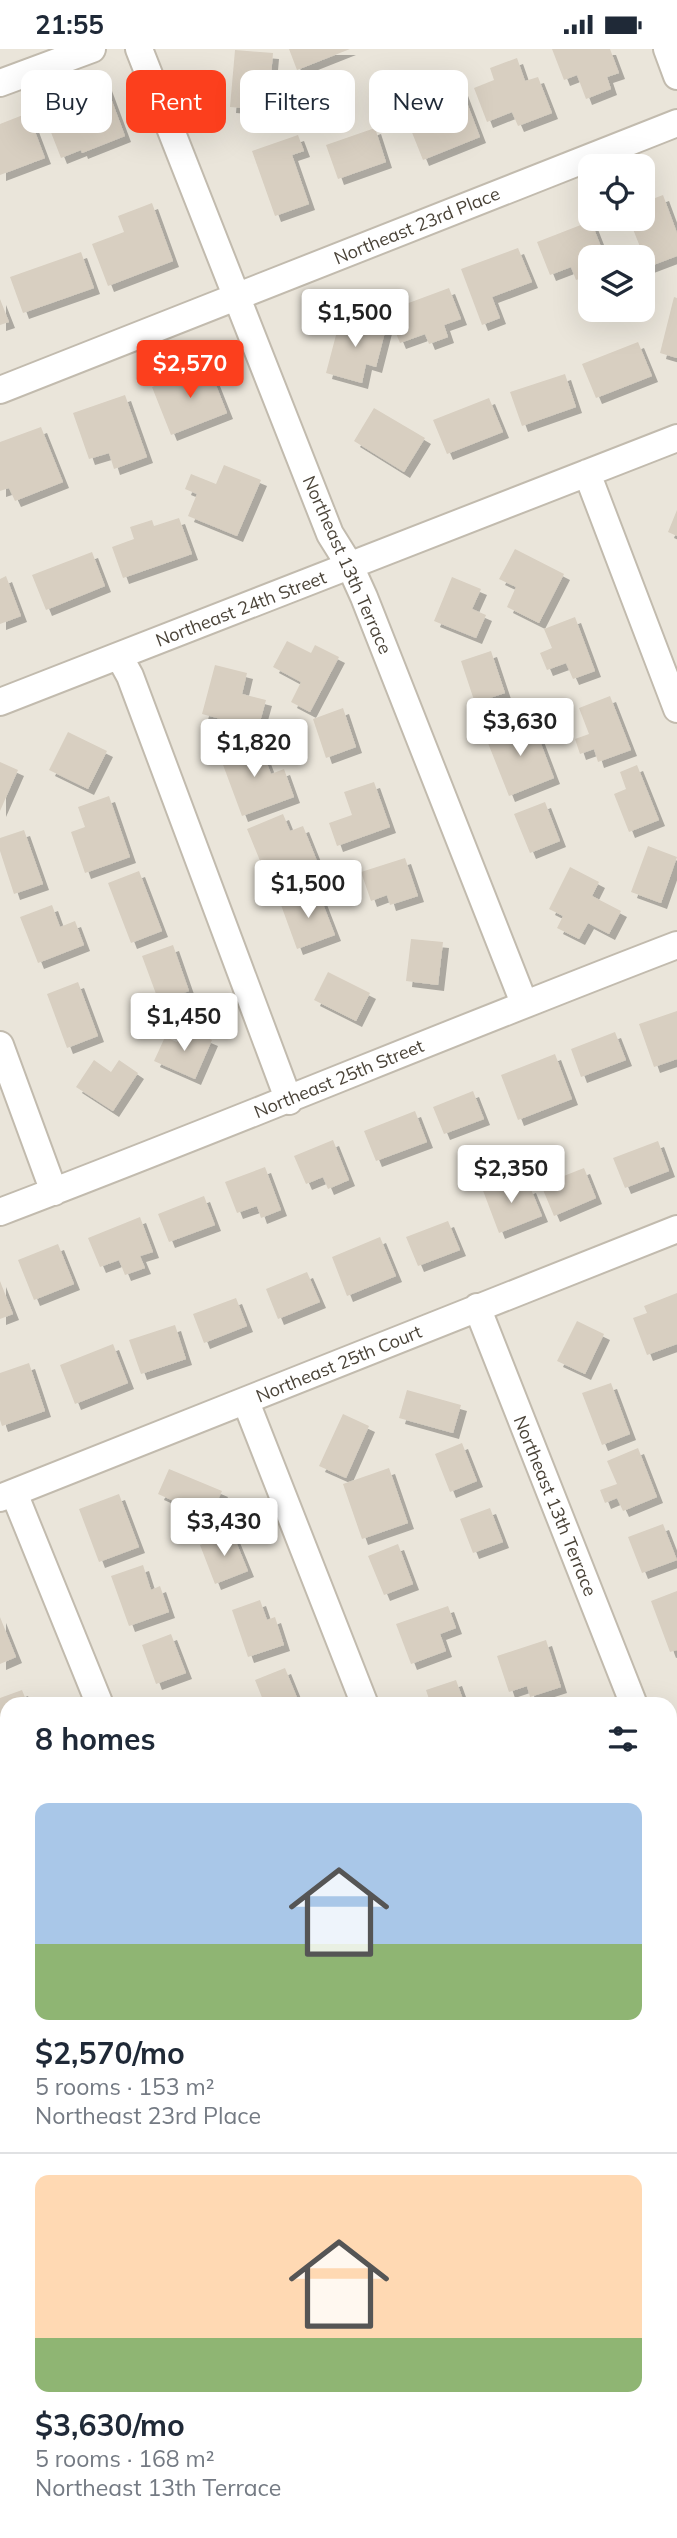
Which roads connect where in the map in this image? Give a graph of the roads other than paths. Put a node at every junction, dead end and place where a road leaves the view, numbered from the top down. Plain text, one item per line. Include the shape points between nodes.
1 (92, 49) edge
2 (139, 49) edge
3 (667, 49) edge
4 (677, 76) edge
5 (0, 83) edge
6 (677, 123) edge
7 (237, 296) junction
8 (0, 390) edge
9 (677, 438) edge
10 (587, 474) junction
11 (350, 566) junction
12 (119, 656) junction
13 (0, 702) edge
14 (677, 709) edge
15 (677, 945) edge
16 (524, 1003) junction
17 (0, 1045) edge
18 (289, 1101) junction
19 (54, 1192) junction
20 (0, 1212) edge
21 (677, 1229) edge
22 (477, 1307) junction
23 (246, 1402) junction
24 (7, 1495) edge
25 (96, 1697) edge
26 (362, 1697) edge
27 (631, 1697) edge

1 - 5 street
2 - 7 street, Northeast 13th Terrace
3 - 4 street
6 - 7 street, Northeast 23rd Place
7 - 8 street, Northeast 23rd Place
7 - 11 street, Northeast 13th Terrace via 330,534
9 - 10 street, Northeast 24th Street
10 - 11 street, Northeast 24th Street
10 - 14 street
11 - 12 street, Northeast 24th Street
11 - 16 street, Northeast 13th Terrace
12 - 13 street, Northeast 24th Street
12 - 18 street
15 - 16 street, Northeast 25th Street
16 - 18 street, Northeast 25th Street
17 - 19 street
18 - 19 street, Northeast 25th Street
19 - 20 street, Northeast 25th Street
21 - 22 street, Northeast 25th Court
22 - 23 street, Northeast 25th Court
22 - 27 street, Northeast 13th Terrace
23 - 24 street, Northeast 25th Court
23 - 26 street
24 - 25 street

